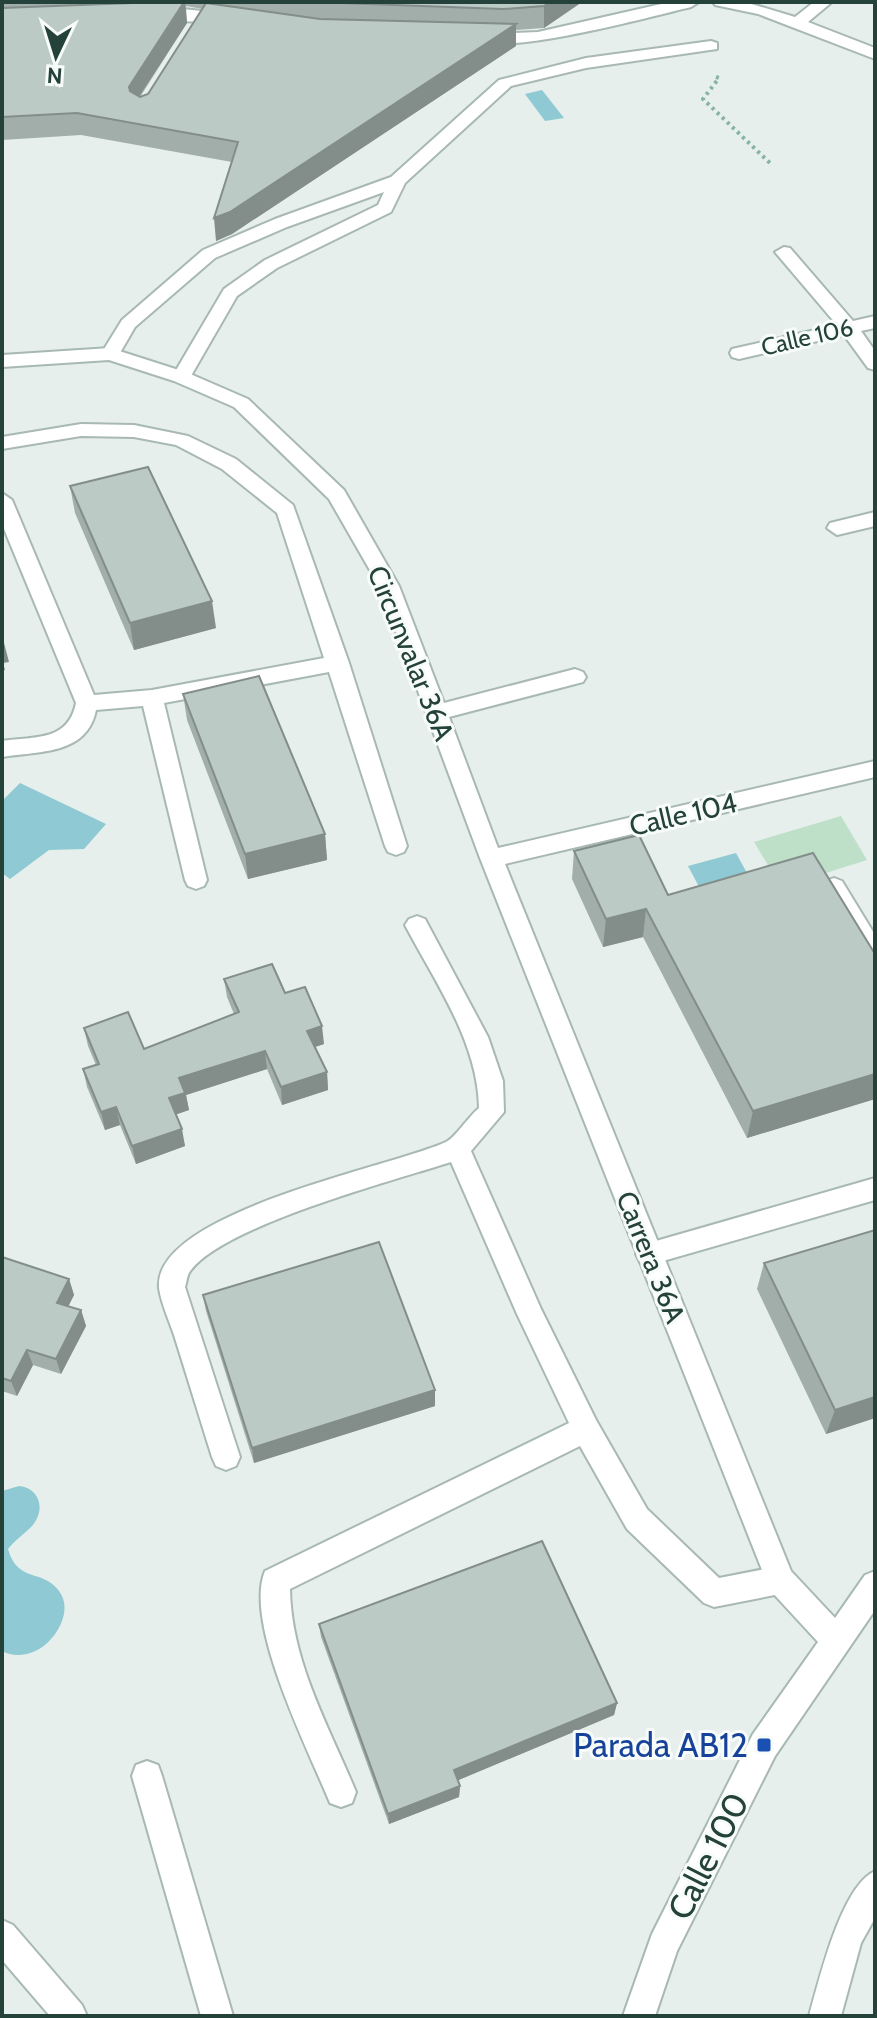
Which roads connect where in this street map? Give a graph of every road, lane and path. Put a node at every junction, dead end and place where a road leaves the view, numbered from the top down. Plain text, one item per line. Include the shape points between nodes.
1 (691, 2) edge
2 (721, 2) edge
3 (824, 2) edge
4 (138, 16) edge
5 (253, 23) edge
6 (797, 23) junction
7 (472, 38) edge
8 (711, 46) dead end
9 (652, 52) junction
10 (875, 54) edge
11 (771, 164) dead end
12 (397, 181) junction
13 (784, 252) dead end
14 (875, 322) edge
15 (849, 328) junction
16 (739, 353) dead end
17 (110, 354) junction
18 (2, 361) edge
19 (875, 364) edge
20 (181, 377) junction
21 (2, 443) edge
22 (2, 500) edge
23 (875, 519) edge
24 (837, 528) dead end
25 (338, 663) junction
26 (575, 677) dead end
27 (152, 698) junction
28 (87, 703) junction
29 (436, 713) junction
30 (2, 749) edge
31 (875, 769) edge
32 (396, 846) dead end
33 (491, 858) junction
34 (196, 880) dead end
35 (834, 887) edge
36 (417, 925) dead end
37 (875, 955) edge
38 (458, 1149) junction
39 (875, 1189) edge
40 (649, 1254) junction
41 (586, 1429) junction
42 (226, 1457) dead end
43 (780, 1580) junction
44 (875, 1585) edge
45 (835, 1640) junction
46 (147, 1776) dead end
47 (341, 1792) dead end
48 (875, 1887) edge
49 (2, 1936) edge
50 (71, 2016) edge
51 (217, 2016) edge
52 (639, 2016) edge
53 (825, 2016) edge

1 - 7 street via 538,37
2 - 6 street
3 - 6 street
4 - 5 street
6 - 10 street
8 - 9 street
9 - 11 path via 719,78 703,99
9 - 12 street via 505,83
12 - 17 street via 209,254 128,324
12 - 20 street via 385,208 271,264 230,293
13 - 15 street
14 - 15 street, Calle 106
15 - 16 street, Calle 106
15 - 19 street
17 - 18 street, Circunvalar 36A
17 - 20 street, Circunvalar 36A
20 - 29 street, Circunvalar 36A via 241,403 337,495 389,586
21 - 25 street via 81,430 134,431 181,440 229,464 286,510
22 - 28 street
23 - 24 street
25 - 27 street
25 - 32 street
26 - 29 street
27 - 28 street
27 - 34 street
28 - 30 street via 83,722 67,739
29 - 33 street, Circunvalar 36A
31 - 33 street, Calle 104
33 - 40 street, Carrera 36A
35 - 37 street
36 - 38 street via 476,1037 491,1081 492,1112
38 - 41 street
38 - 42 street via 256,1216 207,1239 179,1264 172,1287
39 - 40 street
40 - 43 street, Carrera 36A
41 - 43 street via 637,1519 714,1593
41 - 47 street via 275,1581 273,1608 284,1651
43 - 45 street, Carrera 36A
44 - 45 street, Calle 100
45 - 52 street, Calle 100 via 764,1745 663,1945
46 - 51 street
48 - 53 street via 847,1938
49 - 50 street

